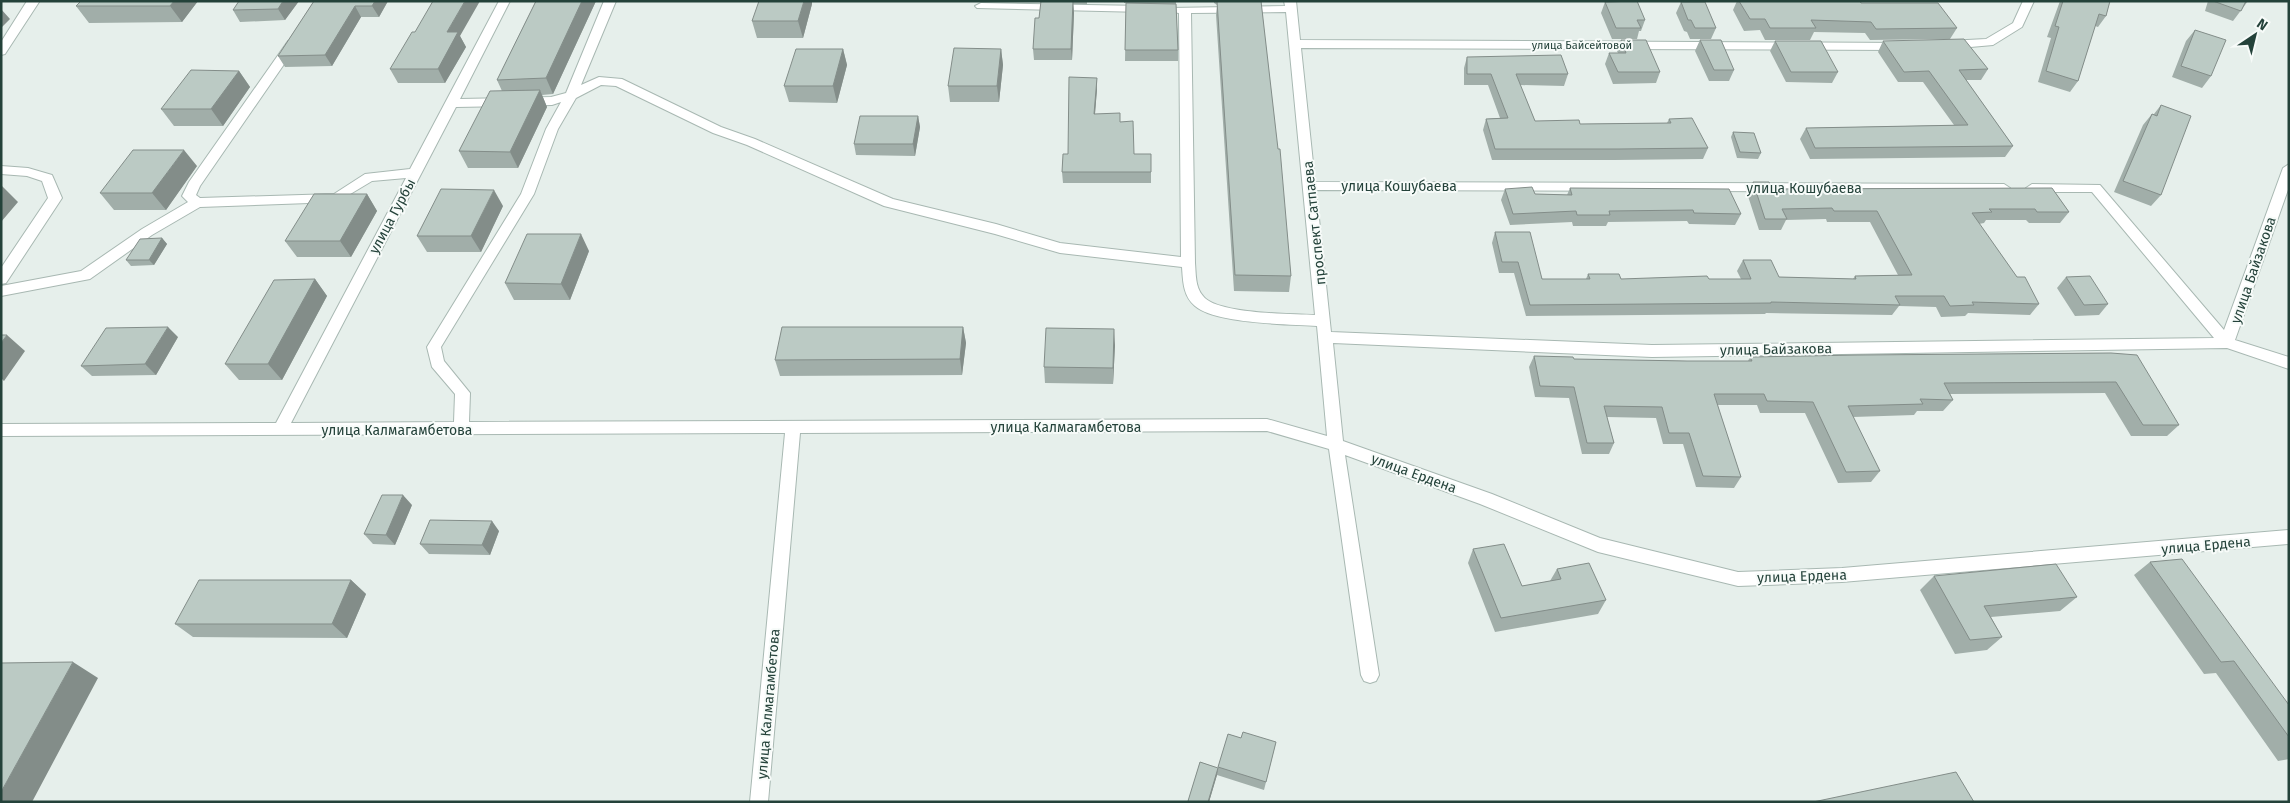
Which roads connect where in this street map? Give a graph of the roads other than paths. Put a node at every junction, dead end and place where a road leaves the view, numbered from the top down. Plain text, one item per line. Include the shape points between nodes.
1 (32, 1) edge
2 (505, 1) edge
3 (610, 1) edge
4 (2029, 1) edge
5 (1290, 5) edge
6 (981, 6) dead end
7 (1185, 10) junction
8 (299, 34) edge
9 (1296, 44) junction
10 (1940, 45) edge
11 (1910, 46) edge
12 (1, 51) edge
13 (571, 95) junction
14 (452, 103) junction
15 (2289, 168) edge
16 (1, 170) edge
17 (415, 173) junction
18 (1310, 186) junction
19 (197, 203) junction
20 (1188, 263) junction
21 (1, 279) edge
22 (1, 291) edge
23 (1323, 321) junction
24 (1325, 337) junction
25 (2227, 344) junction
26 (2289, 363) edge
27 (793, 428) junction
28 (461, 429) junction
29 (1, 430) edge
30 (280, 430) junction
31 (1336, 445) junction
32 (2286, 542) edge
33 (2175, 547) junction
34 (2185, 563) edge
35 (1370, 675) dead end
36 (759, 802) edge

1 - 12 street
2 - 14 street, улица Гурбы
3 - 13 street
4 - 10 street via 2018,25 1989,42
5 - 7 street
5 - 9 street, проспект Сатпаева
6 - 7 street
7 - 20 street
8 - 19 street via 194,185 189,196
9 - 11 street, улица Байсейтовой
9 - 18 street, проспект Сатпаева
13 - 14 street via 552,101
13 - 20 street via 599,81 618,82 717,130 889,203 1060,248
13 - 28 street via 552,129 527,194 434,347 437,363 463,393
14 - 17 street, улица Гурбы
15 - 25 street, улица Байзакова
16 - 21 street via 28,172 47,178 55,198
17 - 19 street via 370,177 337,198
17 - 30 street, улица Гурбы
18 - 23 street, проспект Сатпаева
18 - 25 street, улица Кошубаева via 2095,188
19 - 22 street via 147,232 85,275
20 - 23 street via 1191,290 1212,310 1256,317
23 - 24 street, проспект Сатпаева
24 - 25 street, улица Байзакова via 1652,351
24 - 31 street, проспект Сатпаева
25 - 26 street, улица Байзакова
27 - 28 street, улица Калмагамбетова
27 - 31 street, улица Калмагамбетова via 1266,426
27 - 36 street, улица Калмагамбетова
28 - 30 street, улица Калмагамбетова
29 - 30 street, улица Калмагамбетова
31 - 33 street, улица Ердена via 1486,499 1598,545 1738,579 1842,575
31 - 35 street, проспект Сатпаева
32 - 33 street, улица Ердена
33 - 34 street

